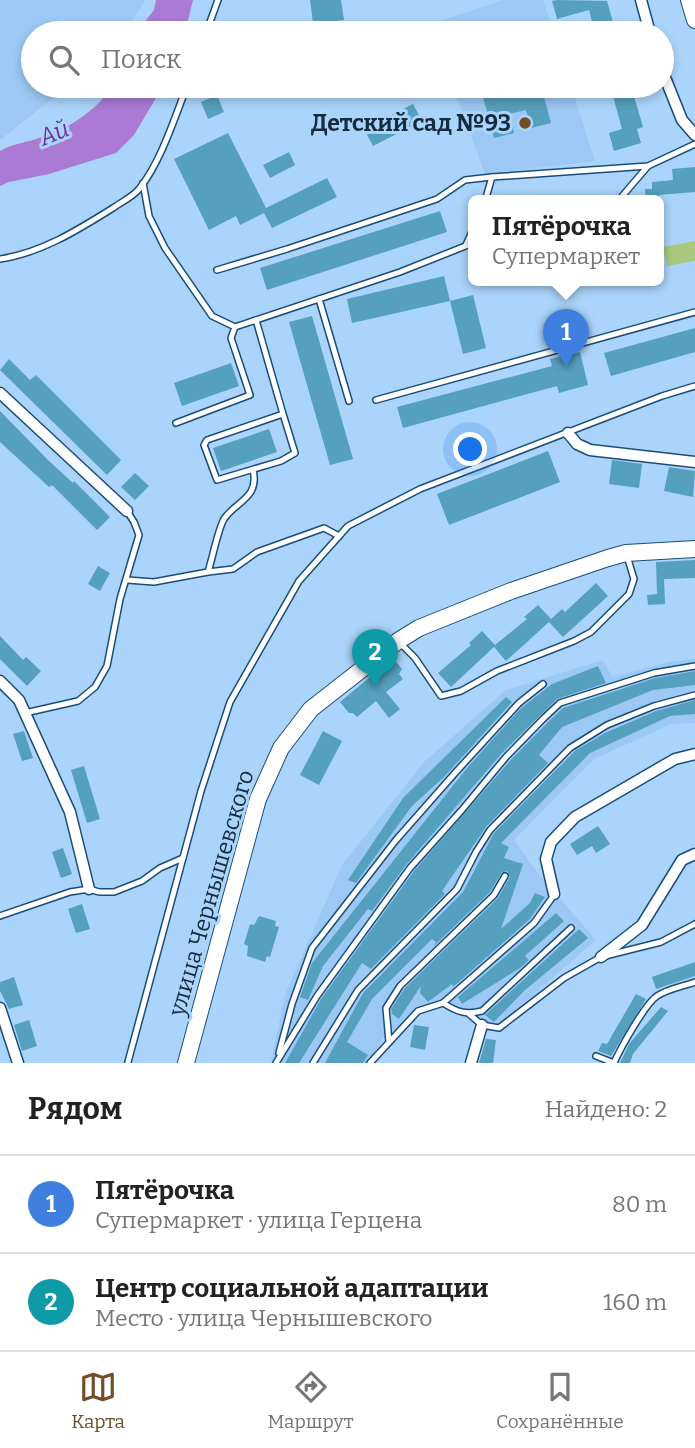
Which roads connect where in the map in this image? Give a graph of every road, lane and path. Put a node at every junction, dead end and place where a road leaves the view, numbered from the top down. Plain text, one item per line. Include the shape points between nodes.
1 (218, 0) edge
2 (640, 0) edge
3 (689, 0) edge
4 (695, 20) edge
5 (210, 21) edge
6 (646, 21) edge
7 (182, 98) edge
8 (673, 98) edge
9 (695, 135) edge
10 (695, 144) edge
11 (648, 166) junction
12 (492, 177) junction
13 (143, 183) junction
14 (487, 195) edge
15 (623, 195) edge
16 (468, 240) edge
17 (466, 245) joint
18 (0, 259) edge
19 (217, 270) dead end
20 (319, 299) junction
21 (695, 312) edge
22 (256, 320) junction
23 (235, 327) junction
24 (695, 386) edge
25 (0, 393) edge
26 (376, 400) dead end
27 (349, 401) dead end
28 (283, 414) junction
29 (176, 423) dead end
30 (568, 433) junction
31 (695, 462) edge
32 (253, 470) junction
33 (127, 512) joint
34 (339, 536) junction
35 (695, 548) edge
36 (626, 553) junction
37 (208, 572) junction
38 (127, 580) junction
39 (398, 641) junction
40 (695, 666) edge
41 (0, 681) edge
42 (543, 684) dead end
43 (695, 695) edge
44 (25, 713) junction
45 (695, 754) edge
46 (695, 854) edge
47 (183, 858) junction
48 (505, 876) dead end
49 (89, 889) junction
50 (554, 894) joint
51 (0, 916) edge
52 (695, 924) edge
53 (571, 928) dead end
54 (601, 957) junction
55 (695, 982) edge
56 (443, 1003) junction
57 (0, 1009) edge
58 (469, 1014) junction
59 (482, 1026) junction
60 (389, 1042) junction
61 (596, 1056) dead end
62 (276, 1061) edge
63 (128, 1062) edge
64 (18, 1063) edge
65 (186, 1063) edge
66 (313, 1063) edge
67 (370, 1063) edge
68 (471, 1063) edge

1 - 5 lane
2 - 6 street
3 - 4 main road
7 - 13 lane
8 - 9 street via 682,120
10 - 11 lane
11 - 12 lane
11 - 15 lane
12 - 14 lane
12 - 19 lane via 465,180 437,199
13 - 18 lane via 82,228
13 - 23 lane via 149,216 166,248 212,316
16 - 17 lane
17 - 20 lane
20 - 22 lane
20 - 27 lane
21 - 26 lane
22 - 23 lane
22 - 28 lane
23 - 29 lane via 231,338 250,395
24 - 30 lane
25 - 33 street
28 - 32 lane via 295,453
28 - 32 lane via 207,440 204,445 217,480
30 - 31 street via 590,450
30 - 34 lane via 420,489 348,526
32 - 37 lane via 247,499 224,519
33 - 38 lane via 138,535
34 - 37 lane via 324,528 257,552 233,569
34 - 47 lane via 299,581 230,702
35 - 36 main road, улица Чернышевского
36 - 39 main road, улица Чернышевского via 511,591
36 - 39 lane via 634,579 629,594 591,632 496,671 461,691 441,696
37 - 38 lane via 154,582
38 - 44 lane via 107,666 95,687 78,701
39 - 65 main road, улица Чернышевского via 311,709 281,748 258,799
40 - 62 lane via 654,673 560,703 544,718 410,869 317,996
41 - 44 street
42 - 62 lane via 519,703 396,840 312,948
43 - 66 lane via 607,725 570,748 490,830 457,889 358,990
44 - 49 street via 70,812
45 - 50 street via 675,760 575,817 551,842 546,859
46 - 54 street via 681,860 642,925
47 - 49 lane via 114,892
47 - 63 lane
48 - 60 lane via 494,895 400,986 386,1008
49 - 51 lane
50 - 56 lane via 534,923
52 - 54 lane via 661,942
53 - 58 lane via 482,1011
54 - 59 lane via 564,978 499,1028
55 - 61 lane via 657,995 614,1063
56 - 58 lane
56 - 60 lane via 418,1012
57 - 64 street
58 - 59 lane
59 - 68 street
60 - 67 lane

